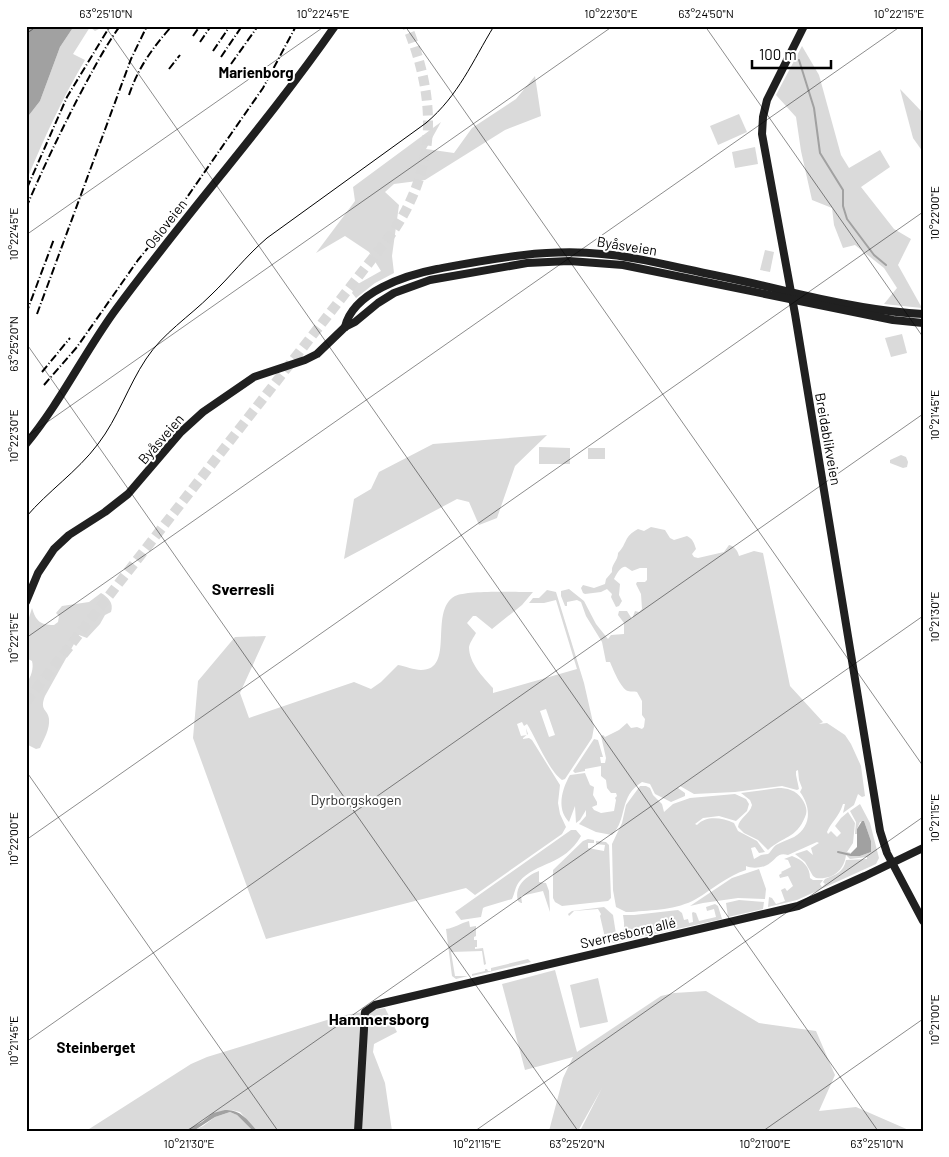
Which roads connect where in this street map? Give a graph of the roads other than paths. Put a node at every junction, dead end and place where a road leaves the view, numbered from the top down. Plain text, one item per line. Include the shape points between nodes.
1 (335, 26) edge
2 (804, 26) edge
3 (791, 297) junction
4 (923, 314) edge
5 (923, 323) edge
6 (345, 327) junction
7 (26, 444) edge
8 (26, 602) edge
9 (923, 848) edge
10 (892, 862) junction
11 (923, 921) edge
12 (358, 1131) edge

1 - 7 street, Osloveien via 115,310 49,414
2 - 3 street, Breidablikveien via 767,100 762,134
3 - 4 street, Byåsveien
3 - 5 street, Byåsveien via 893,320
3 - 6 street, Byåsveien via 623,265 590,261 527,263 412,285 378,303
3 - 6 street, Byåsveien via 633,258 585,252 536,253 448,267 400,279 361,302 347,318
3 - 10 street, Breidablikveien via 880,831
6 - 8 street, Byåsveien via 317,354 254,377 188,424 128,494 54,549
9 - 10 street, Sverresborg allé
10 - 11 street, Breidablikveien
10 - 12 street, Sverresborg allé via 798,906 375,1005 365,1012

